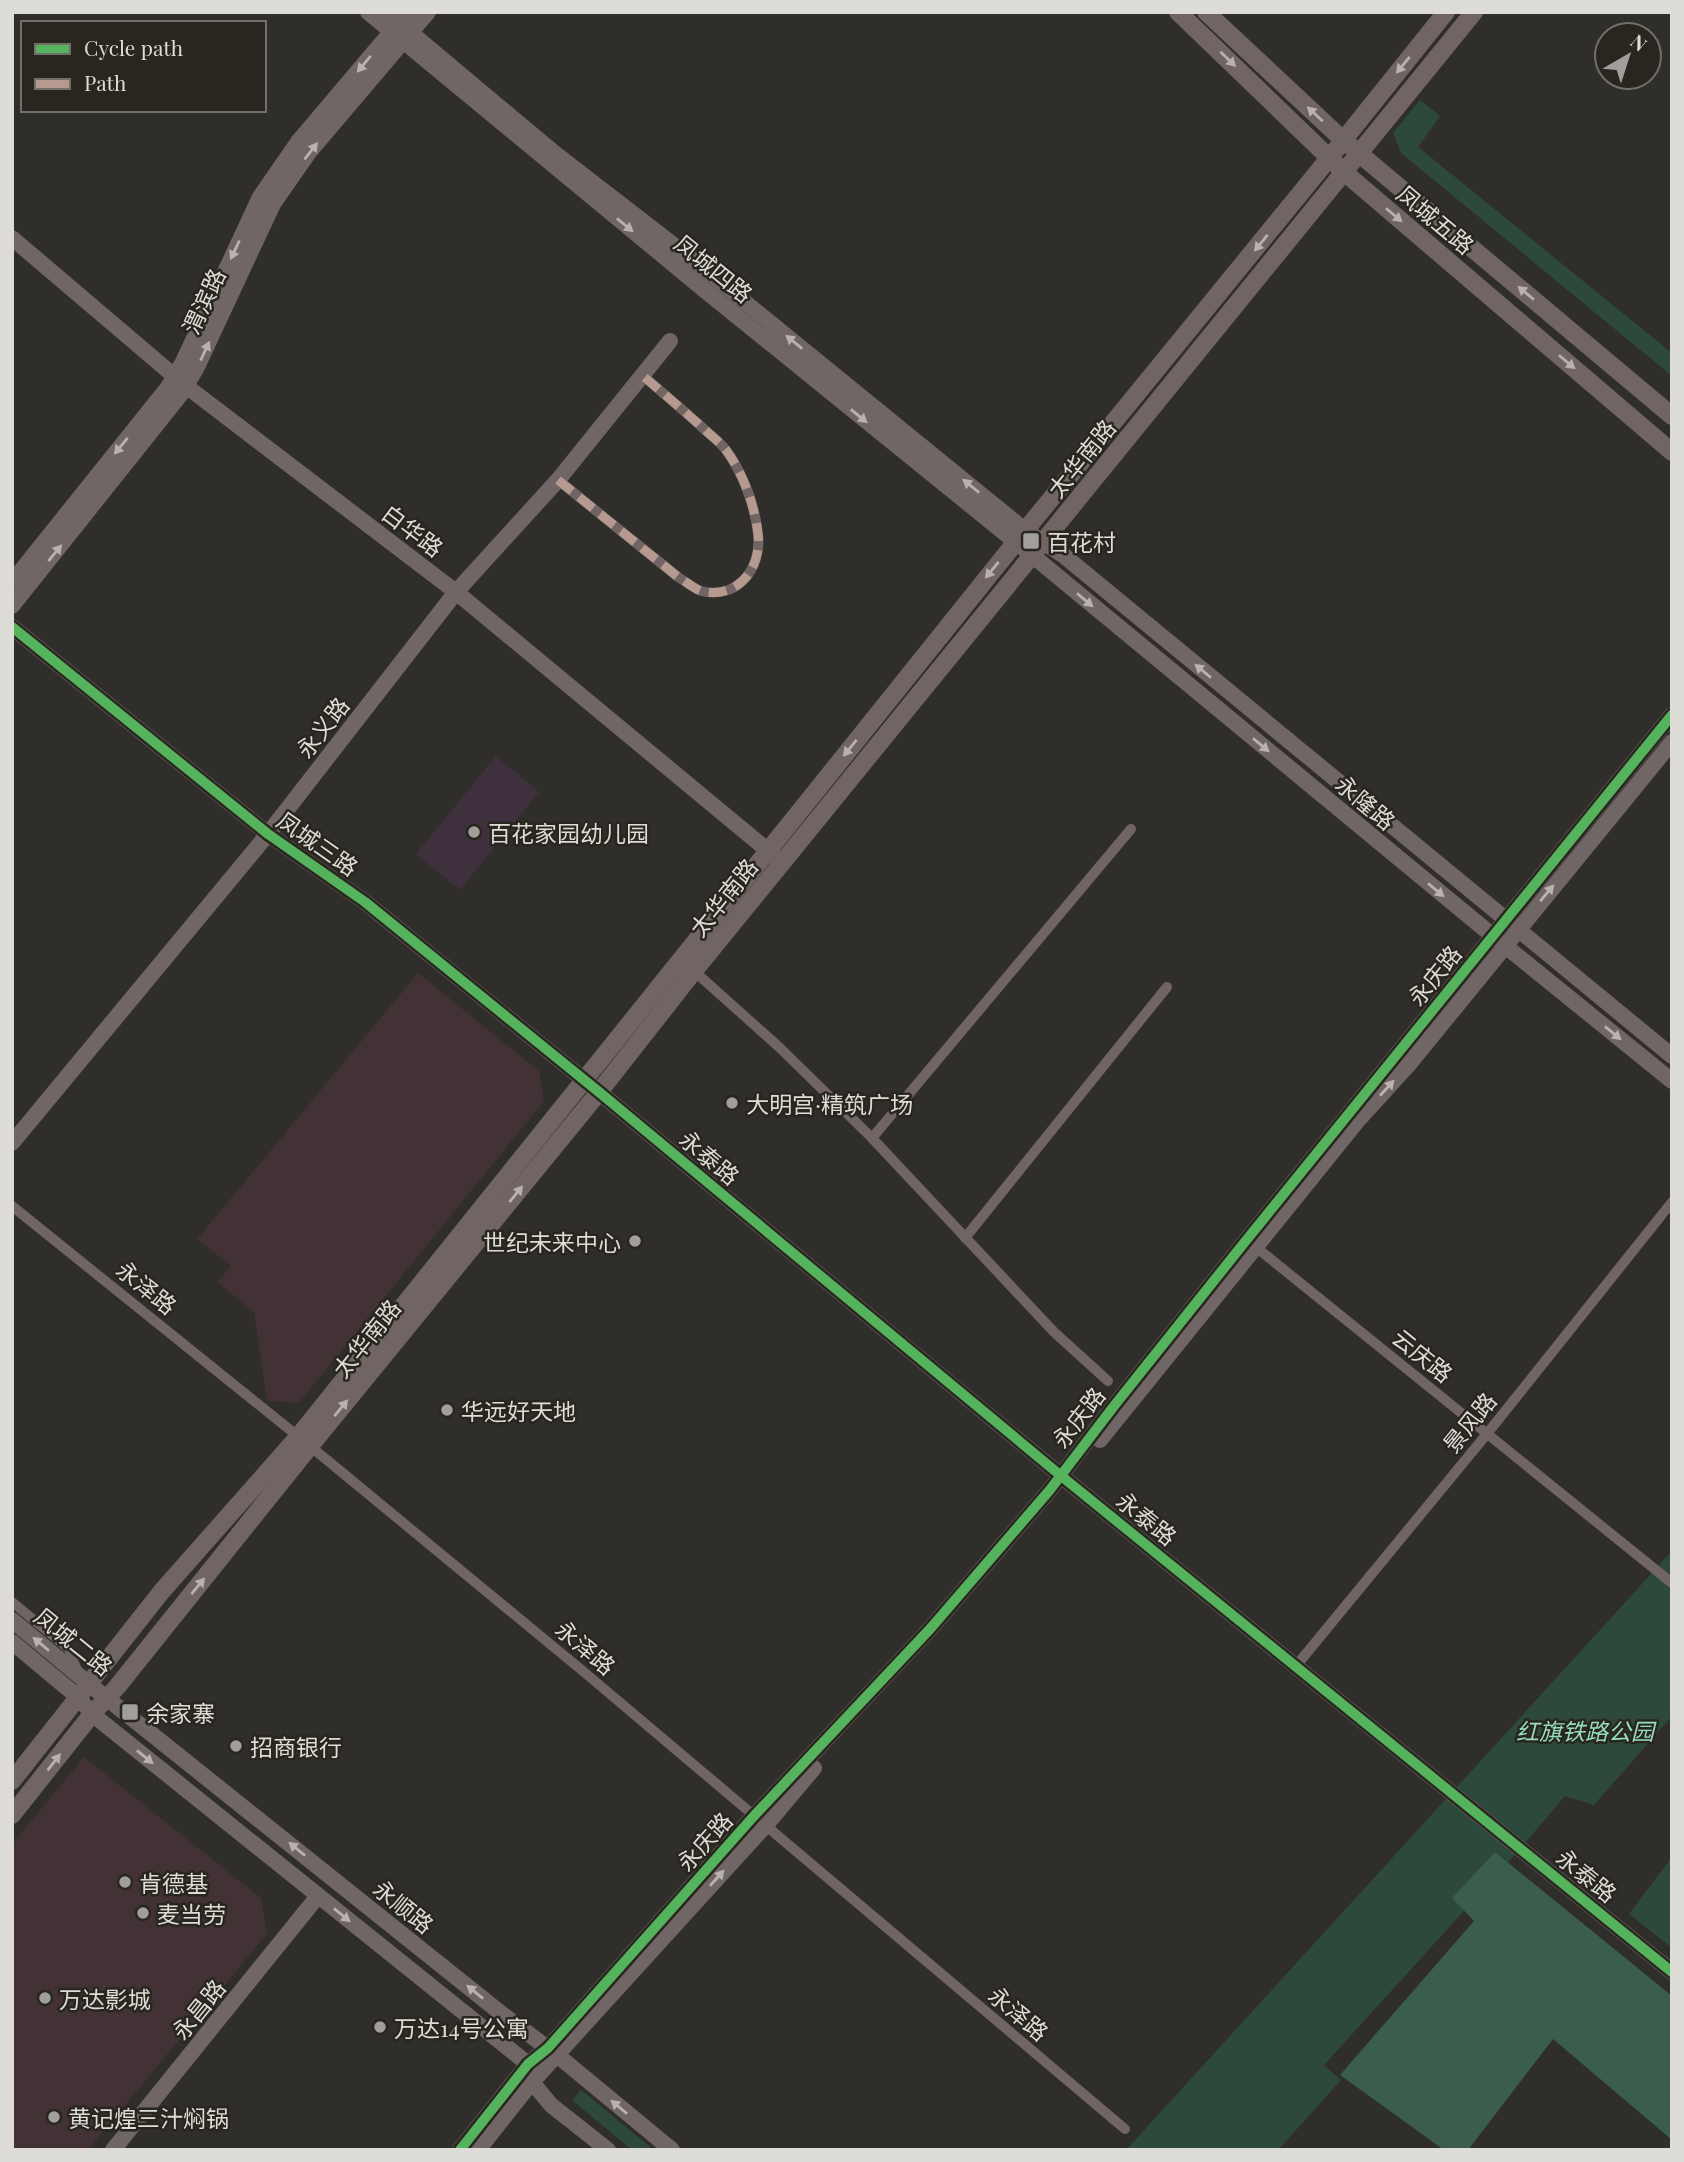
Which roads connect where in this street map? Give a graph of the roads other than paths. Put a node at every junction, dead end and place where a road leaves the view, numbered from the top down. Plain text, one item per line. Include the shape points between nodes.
1 (368, 12) edge
2 (386, 12) edge
3 (428, 12) edge
4 (1178, 12) edge
5 (1206, 12) edge
6 (1446, 12) edge
7 (1474, 12) edge
8 (403, 28) edge
9 (1343, 140) junction
10 (1360, 154) junction
11 (1330, 157) junction
12 (1344, 172) junction
13 (12, 238) edge
14 (670, 341) dead end
15 (642, 376) junction
16 (181, 381) junction
17 (1672, 416) edge
18 (1672, 452) edge
19 (558, 481) junction
20 (1020, 537) junction
21 (1045, 541) junction
22 (1033, 556) junction
23 (12, 582) edge
24 (456, 592) junction
25 (12, 606) edge
26 (12, 627) edge
27 (1672, 715) edge
28 (1672, 742) edge
29 (1130, 828) dead end
30 (268, 834) junction
31 (768, 850) junction
32 (783, 862) junction
33 (1511, 926) junction
34 (1498, 941) junction
35 (694, 971) junction
36 (1167, 987) dead end
37 (1672, 1056) edge
38 (584, 1080) junction
39 (1672, 1081) edge
40 (599, 1092) junction
41 (872, 1138) junction
42 (12, 1143) edge
43 (1672, 1202) edge
44 (12, 1206) edge
45 (965, 1238) junction
46 (1251, 1243) junction
47 (1108, 1381) dead end
48 (1487, 1434) junction
49 (304, 1442) junction
50 (1064, 1478) junction
51 (1672, 1583) edge
52 (12, 1602) edge
53 (12, 1620) edge
54 (12, 1642) edge
55 (1296, 1666) junction
56 (82, 1685) junction
57 (108, 1697) junction
58 (92, 1714) junction
59 (12, 1781) edge
60 (12, 1815) edge
61 (759, 1822) junction
62 (318, 1896) junction
63 (1672, 1972) edge
64 (553, 2051) junction
65 (528, 2064) junction
66 (532, 2082) junction
67 (1125, 2129) dead end
68 (113, 2150) edge
69 (460, 2150) edge
70 (478, 2150) edge
71 (608, 2150) edge
72 (672, 2150) edge

1 - 8 street, 凤城四路
2 - 8 street, 凤城四路
3 - 8 street, 渭滨路
4 -> 11 main road, 凤城五路
9 -> 5 main road, 凤城五路
6 -> 9 main road, 太华南路
7 - 10 main road, 太华南路
8 - 16 street, 渭滨路 via 298,142 260,197 183,362
8 - 20 street, 凤城四路 via 692,260
9 - 10 main road, 凤城五路
9 - 11 main road, 太华南路
10 - 12 main road, 太华南路
17 -> 10 main road, 凤城五路
11 - 12 main road, 凤城五路
11 -> 20 main road, 太华南路
12 -> 18 main road, 凤城五路
12 - 21 main road, 太华南路
13 - 16 street, 白华路
14 - 15 street, 永义路
15 - 19 street, 永义路
15 - 19 street via 725,449 741,476 758,537 749,574 724,593 699,590
16 -> 23 street, 渭滨路 via 151,409
16 - 24 street, 白华路
25 -> 16 street, 渭滨路
19 - 24 street, 永义路
20 - 21 street, 凤城四路
20 - 22 street, 凤城四路
20 -> 31 main road, 太华南路
21 - 22 main road, 太华南路
33 -> 21 street, 永隆路
22 - 32 main road, 太华南路
22 -> 34 street, 永隆路
24 - 30 street, 永义路
24 - 31 street, 白华路
26 - 30 street, 凤城三路
27 - 33 street, 永庆路
33 -> 28 street, 永庆路
29 - 41 street
30 - 38 street, 凤城三路 via 365,902
30 - 42 street, 永义路
31 - 32 street, 白华路
31 - 38 main road, 太华南路
32 - 35 main road, 太华南路
33 - 34 street, 永庆路
33 - 37 street, 永隆路
34 -> 39 street, 永隆路
34 - 46 street, 永庆路
35 - 40 main road, 太华南路
35 - 41 street
36 - 45 street
38 - 40 street, 凤城三路
38 - 49 main road, 太华南路
49 -> 40 main road, 太华南路
40 - 50 street, 永泰路
41 - 45 street
43 - 48 street, 景风路
44 - 49 street, 永泽路
45 - 47 street via 1054,1332
46 - 48 street, 云庆路
46 - 50 street, 永庆路
48 - 51 street, 云庆路
48 - 55 street, 景风路
49 - 56 main road, 太华南路 via 162,1591
57 -> 49 main road, 太华南路
49 - 61 street, 永泽路
50 - 55 street, 永泰路
50 - 61 street, 永庆路
52 - 56 street via 69,1649
56 -> 53 street, 凤城二路
54 - 56 street, 凤城二路
55 - 63 street, 永泰路
56 - 57 street, 凤城二路
56 - 58 street, 凤城二路
56 - 59 main road, 太华南路
57 - 58 main road, 太华南路
64 -> 57 street, 永顺路
60 -> 58 main road, 太华南路
58 -> 62 street, 永顺路
61 - 64 street, 永庆路
61 - 67 street, 永泽路
62 -> 65 street, 永顺路
62 - 68 street, 永昌路
64 - 65 street, 永庆路
64 - 66 street, 永庆路
72 -> 64 street, 永顺路
65 - 66 street
65 - 69 street, 永庆路
66 - 70 street, 永庆路
66 - 71 street via 551,2105

